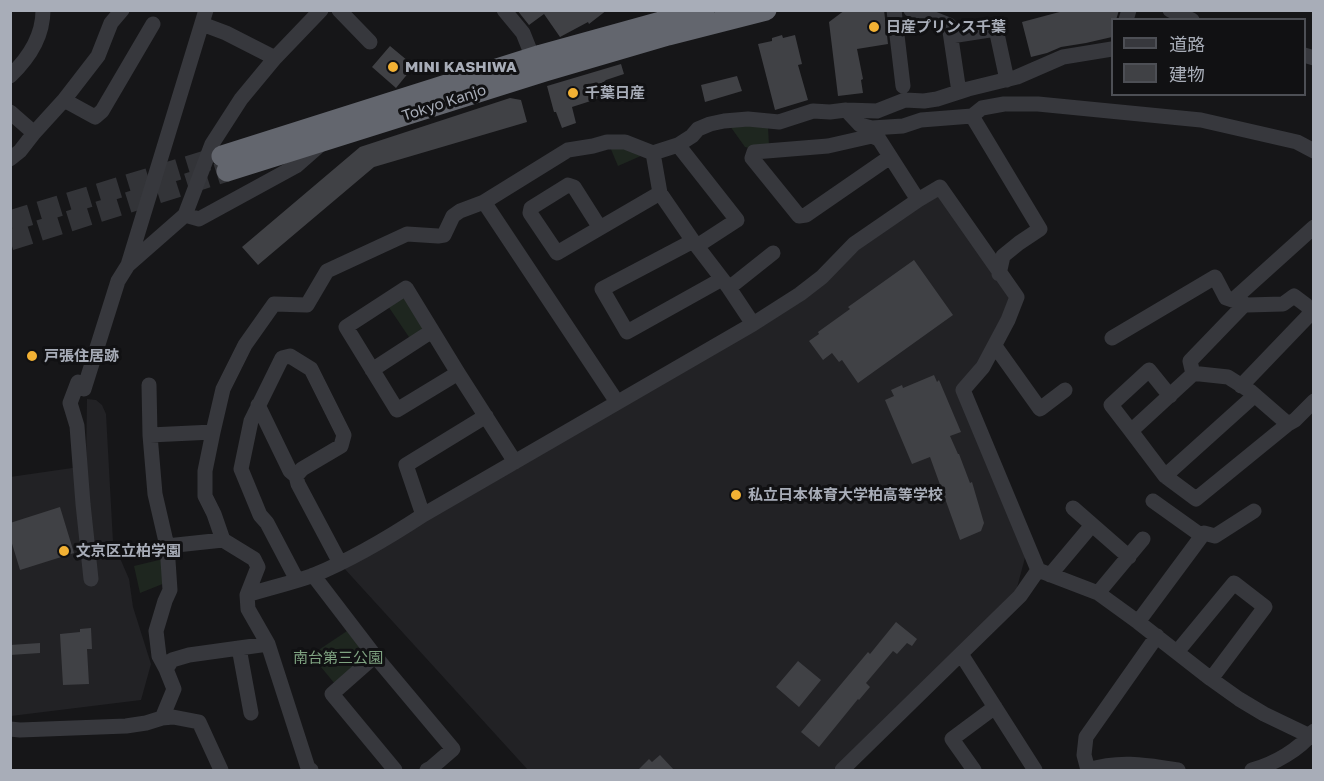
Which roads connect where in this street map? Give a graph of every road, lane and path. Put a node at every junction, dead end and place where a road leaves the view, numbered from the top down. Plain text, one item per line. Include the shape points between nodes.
1 (43, 10) edge
2 (122, 10) edge
3 (339, 10) edge
4 (504, 10) edge
5 (705, 10) edge
6 (766, 10) edge
7 (894, 10) edge
8 (911, 10) edge
9 (1170, 10) edge
10 (316, 12) edge
11 (204, 17) edge
12 (1188, 18) edge
13 (153, 24) dead end
14 (951, 36) junction
15 (370, 42) dead end
16 (1111, 49) edge
17 (275, 58) junction
18 (533, 58) junction
19 (10, 76) edge
20 (1007, 80) junction
21 (903, 86) dead end
22 (959, 92) junction
23 (64, 100) junction
24 (846, 110) junction
25 (10, 112) edge
26 (972, 117) junction
27 (34, 133) junction
28 (325, 141) junction
29 (678, 145) junction
30 (1314, 150) edge
31 (653, 153) junction
32 (890, 157) junction
33 (10, 159) edge
34 (660, 193) junction
35 (918, 200) junction
36 (484, 201) junction
37 (184, 215) junction
38 (1314, 227) edge
39 (600, 228) junction
40 (695, 244) junction
41 (773, 253) dead end
42 (128, 265) junction
43 (999, 274) junction
44 (726, 283) junction
45 (1239, 302) junction
46 (1313, 313) edge
47 (753, 324) junction
48 (432, 331) junction
49 (1112, 338) dead end
50 (995, 346) junction
51 (372, 370) junction
52 (458, 374) junction
53 (1193, 374) junction
54 (149, 386) dead end
55 (1241, 386) junction
56 (1065, 390) dead end
57 (1255, 395) junction
58 (1170, 396) junction
59 (1314, 401) edge
60 (617, 402) junction
61 (258, 405) junction
62 (486, 416) junction
63 (1288, 424) junction
64 (1131, 431) junction
65 (213, 432) junction
66 (150, 435) junction
67 (515, 462) junction
68 (297, 476) junction
69 (1165, 476) junction
70 (1153, 501) dead end
71 (1073, 508) dead end
72 (1254, 511) dead end
73 (423, 515) junction
74 (1092, 525) junction
75 (1202, 536) junction
76 (1143, 539) dead end
77 (223, 540) junction
78 (167, 546) junction
79 (1129, 556) junction
80 (340, 563) junction
81 (1044, 572) junction
82 (313, 575) junction
83 (91, 579) dead end
84 (297, 580) junction
85 (1098, 593) junction
86 (247, 595) junction
87 (1138, 622) junction
88 (1157, 636) junction
89 (268, 644) junction
90 (239, 648) junction
91 (1177, 652) junction
92 (961, 654) junction
93 (375, 656) junction
94 (166, 669) junction
95 (1211, 679) junction
96 (995, 707) junction
97 (250, 713) dead end
98 (162, 718) junction
99 (10, 729) edge
100 (1312, 735) edge
101 (1275, 767) edge
102 (221, 771) edge
103 (311, 771) edge
104 (395, 771) edge
105 (426, 771) edge
106 (842, 771) edge
107 (974, 771) edge
108 (1035, 771) edge
109 (1088, 771) edge
110 (1178, 771) edge
111 (1252, 771) edge

1 - 19 street via 39,36 30,54
2 - 23 street via 111,23 98,56
3 - 15 street
4 - 18 street via 523,33
5 - 18 highway, Tokyo Kanjo
6 - 28 highway, Tokyo Kanjo via 612,51
7 - 21 street
8 - 14 street via 949,25
9 - 12 street
10 - 17 street
11 - 17 street via 225,33
11 - 42 street
13 - 23 street via 95,117
14 - 20 street via 996,28
14 - 22 street
16 - 20 street via 1063,57
17 - 37 street via 241,99 212,144
18 - 28 highway, Tokyo Kanjo via 224,163
20 - 22 street
22 - 24 street via 924,101 905,100 877,111
23 - 27 street
24 - 26 street via 860,125 872,128
24 - 29 street via 813,111 779,122 748,119 710,123
25 - 27 street
26 - 30 street via 982,108 1038,104 1201,120 1297,142
26 - 43 street via 1040,229 1003,256
27 - 33 street
28 - 37 street via 296,166 199,219
29 - 31 street
29 - 40 street via 736,220
31 - 34 street
31 - 36 street via 625,142 568,150
32 - 32 street via 879,139 872,136 828,146 754,152 752,158 799,216
32 - 35 street
34 - 39 street
34 - 40 street
35 - 43 street via 940,187
35 - 47 street via 854,244 800,294
36 - 60 street
36 - 65 street via 453,216 444,235 407,234 327,271 307,305 274,304 245,345 223,389
37 - 42 street
38 - 45 street
39 - 39 street via 557,253 530,213 531,208 568,185 574,187
40 - 44 street
40 - 44 street via 602,289 627,332
41 - 44 street
42 - 83 street via 118,280 84,389 78,382 70,403 77,426
43 - 50 street via 1017,297
44 - 47 street
45 - 46 street via 1283,304 1294,296
45 - 49 street via 1226,298 1215,277
45 - 53 street via 1190,362
46 - 55 street
47 - 60 street
48 - 51 street
48 - 51 street via 406,288 346,327
48 - 52 street
50 - 56 street via 1040,409
50 - 81 street via 963,390
51 - 52 street via 397,410
52 - 62 street
53 - 55 street via 1228,377
53 - 58 street
54 - 66 street
55 - 57 street
57 - 63 street
57 - 69 street
58 - 64 street
58 - 64 street via 1149,370 1111,405
59 - 63 street
60 - 67 street
61 - 68 street via 290,471
61 - 68 street via 282,358 290,356 311,369 344,435 341,446
61 - 84 street via 250,421 241,469 260,515
62 - 67 street
62 - 73 street via 406,465
63 - 69 street via 1196,499
64 - 69 street
65 - 66 street
65 - 77 street via 205,471 205,496
66 - 78 street via 155,494
67 - 73 street
68 - 80 street
70 - 75 street
71 - 74 street
72 - 75 street via 1215,536
73 - 80 street
74 - 79 street
74 - 81 street
75 - 87 street
76 - 79 street
77 - 78 street
77 - 86 street via 254,559 258,567
78 - 94 street via 170,590 156,631 159,656
79 - 85 street
80 - 82 street
81 - 85 street
81 - 92 street
82 - 84 street
82 - 93 street
84 - 86 street
85 - 87 street
86 - 89 street via 248,609
87 - 88 street
88 - 91 street
88 - 109 street via 1086,737 1084,755
89 - 90 street
89 - 103 street
90 - 94 street via 189,655 172,660
90 - 97 street
91 - 95 street
91 - 95 street via 1234,583 1265,607
92 - 96 street
92 - 106 street
93 - 104 street via 332,694
93 - 105 street via 453,749
94 - 98 street via 174,689
95 - 100 street via 1264,714
96 - 107 street via 952,739
96 - 108 street
98 - 99 street via 126,726
98 - 102 street via 199,722
100 - 101 street
101 - 111 street
109 - 110 street via 1119,763

